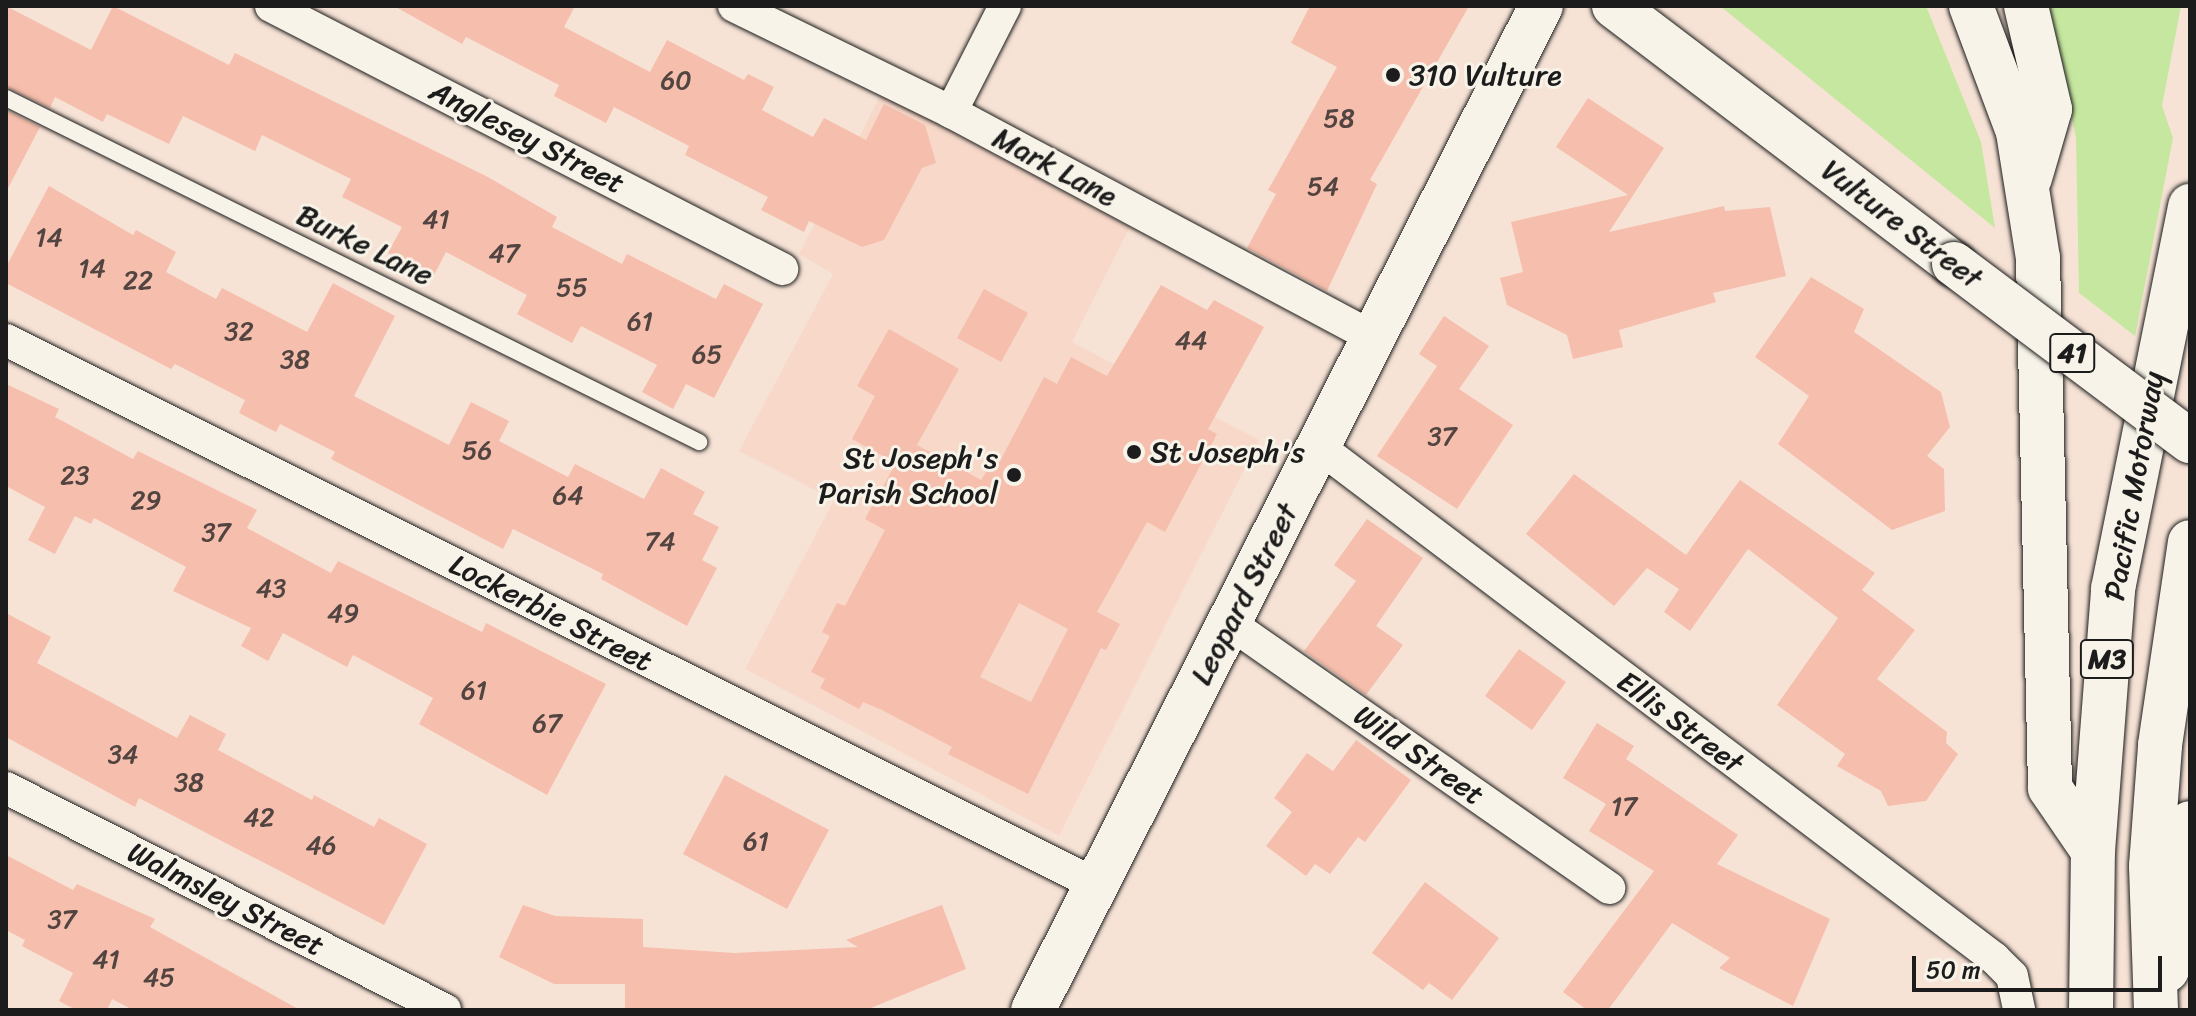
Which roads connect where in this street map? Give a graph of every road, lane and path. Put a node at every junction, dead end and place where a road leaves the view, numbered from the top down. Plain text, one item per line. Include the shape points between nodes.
1 (271, 6) edge
2 (734, 6) edge
3 (1005, 6) edge
4 (1541, 6) edge
5 (1614, 6) edge
6 (1971, 6) edge
7 (2026, 6) edge
8 (6, 98) edge
9 (951, 112) junction
10 (2028, 182) junction
11 (2190, 206) edge
12 (782, 269) dead end
13 (1373, 337) junction
14 (6, 340) edge
15 (2190, 441) edge
16 (699, 442) dead end
17 (1319, 447) junction
18 (2190, 542) edge
19 (1228, 622) junction
20 (6, 788) edge
21 (2190, 823) edge
22 (2093, 851) junction
23 (1097, 885) junction
24 (1610, 888) dead end
25 (445, 1010) edge
26 (1033, 1010) edge
27 (2019, 1010) edge
28 (2091, 1010) edge
29 (2156, 1010) edge

1 - 12 street, Anglesey Street
2 - 9 street, Mark Lane
3 - 9 street
4 - 13 main road, Leopard Street
5 - 15 main road, Vulture Street / 41, bridge
6 - 10 main road via 2002,83
7 - 10 main road via 2050,109
8 - 16 lane, Burke Lane
9 - 13 street, Mark Lane
10 - 22 main road via 2043,347 2050,788
11 - 22 main road, Pacific Motorway / M3 via 2113,589
13 - 17 main road, Leopard Street
14 - 23 street, Lockerbie Street
17 - 19 main road, Leopard Street
17 - 27 street, Ellis Street via 1994,958 2014,979
18 - 29 main road, M3 via 2160,745 2151,866
19 - 23 main road, Leopard Street
19 - 24 street, Wild Street
20 - 25 street, Walmsley Street
21 - 29 main road via 2183,918
22 - 28 main road, Pacific Motorway / M3
23 - 26 main road, Leopard Street

